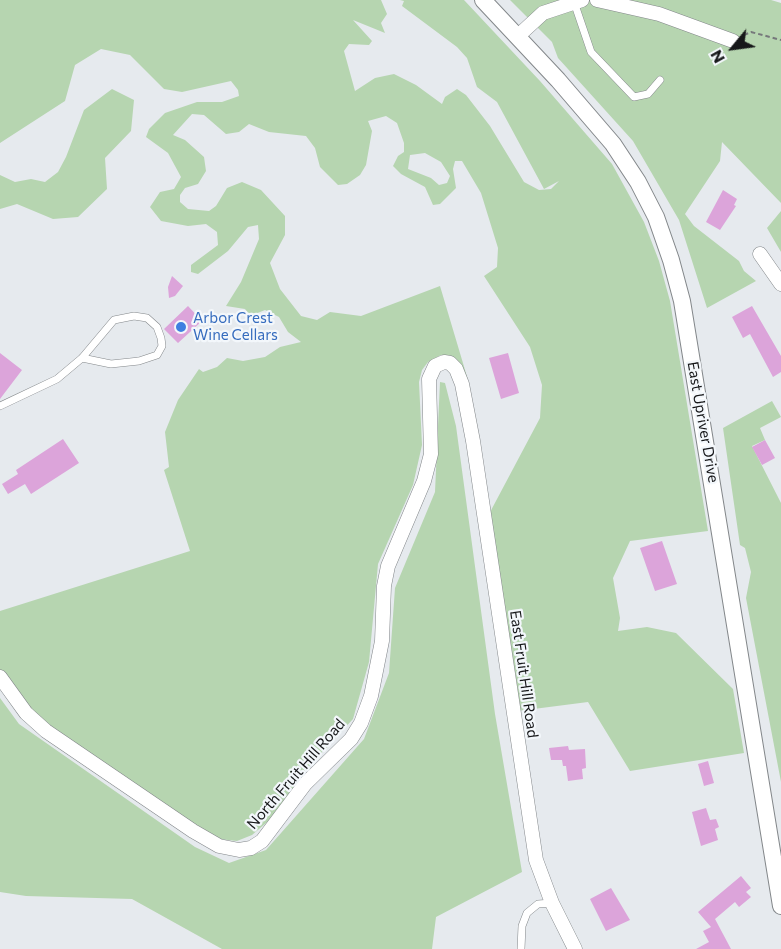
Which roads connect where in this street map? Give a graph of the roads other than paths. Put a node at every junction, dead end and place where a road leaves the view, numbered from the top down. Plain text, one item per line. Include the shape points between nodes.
1 (483, 0) edge
2 (597, 0) edge
3 (578, 1) edge
4 (518, 36) junction
5 (733, 40) road end
6 (660, 80) dead end
7 (760, 254) dead end
8 (781, 284) edge
9 (82, 358) junction
10 (465, 397) joint
11 (0, 406) edge
12 (0, 677) edge
13 (780, 898) edge
14 (552, 903) junction
15 (521, 949) edge
16 (574, 949) edge

1 - 4 street, East Upriver Drive
2 - 5 street via 659,14
3 - 4 street via 543,13
3 - 6 lane via 596,59 634,97 648,94
4 - 13 street, East Upriver Drive via 613,144 656,217 671,260 684,312
7 - 8 street
9 - 9 lane via 105,328 121,317 147,318 157,327 161,338 157,355 139,361 111,364
9 - 11 lane via 57,379
10 - 12 street, North Fruit Hill Road via 456,369 444,362 435,366 429,379 430,454 424,481 388,566 382,641 361,723 351,739 305,784 272,830 251,848 219,846 75,750 26,713
10 - 14 street, East Fruit Hill Road via 528,820 536,860
14 - 15 lane via 538,904 527,913
14 - 16 street, East Fruit Hill Road

